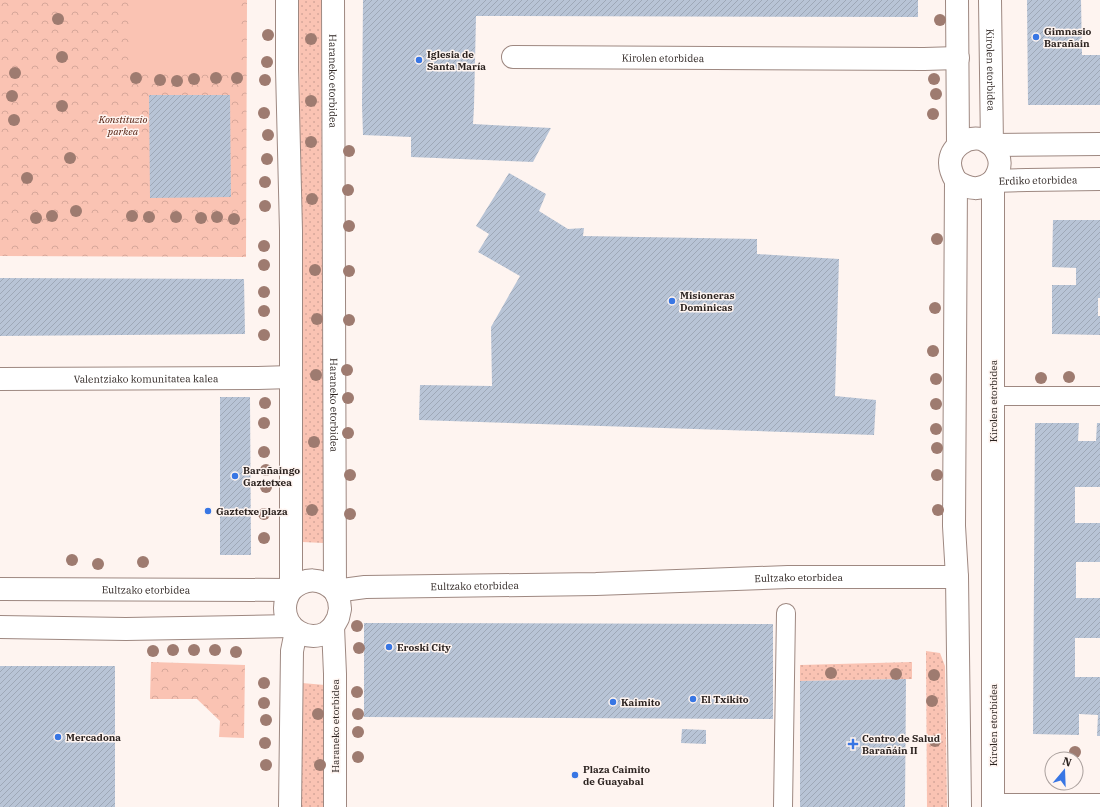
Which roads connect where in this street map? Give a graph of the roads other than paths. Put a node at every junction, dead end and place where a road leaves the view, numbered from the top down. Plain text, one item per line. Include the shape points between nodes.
1 (287, 0) edge
2 (333, 0) edge
3 (958, 0) edge
4 (990, 0) edge
5 (512, 57) dead end
6 (958, 58) junction
7 (1100, 144) edge
8 (958, 145) junction
9 (992, 145) junction
10 (1100, 179) edge
11 (956, 181) junction
12 (993, 181) junction
13 (291, 377) junction
14 (0, 379) edge
15 (993, 396) junction
16 (1100, 396) edge
17 (957, 577) junction
18 (0, 589) edge
19 (291, 590) junction
20 (335, 592) junction
21 (786, 613) dead end
22 (0, 627) edge
23 (333, 627) junction
24 (294, 628) junction
25 (1100, 803) edge
26 (993, 805) edge
27 (290, 807) edge
28 (336, 807) edge
29 (783, 807) edge
30 (960, 807) edge

1 - 13 street
2 - 20 street, Haraneko etorbidea
3 - 6 street
4 - 9 street, Kirolen etorbidea
5 - 6 street, Kirolen etorbidea
6 - 8 street
7 - 9 street
8 - 9 street via 973,138
8 - 11 street via 950,164
9 - 12 street, Kirolen etorbidea via 1000,158 998,174
10 - 12 street, Erdiko etorbidea
11 - 12 street, Erdiko etorbidea via 978,189
11 - 17 street via 954,526
12 - 15 street, Kirolen etorbidea
13 - 14 street, Valentziako komunitatea kalea
13 - 19 street
15 - 16 street
15 - 26 street, Kirolen etorbidea
17 - 20 street, Eultzako etorbidea via 788,577 596,584 365,587
17 - 30 street
18 - 19 street, Eultzako etorbidea
19 - 20 street, Eultzako etorbidea via 297,585 313,580 329,586
19 - 24 street via 285,602 285,609 286,618
20 - 23 street, Haraneko etorbidea via 340,609
21 - 29 street
22 - 24 street
23 - 24 street via 318,636 302,634
23 - 28 street, Haraneko etorbidea
24 - 27 street
25 - 26 street

